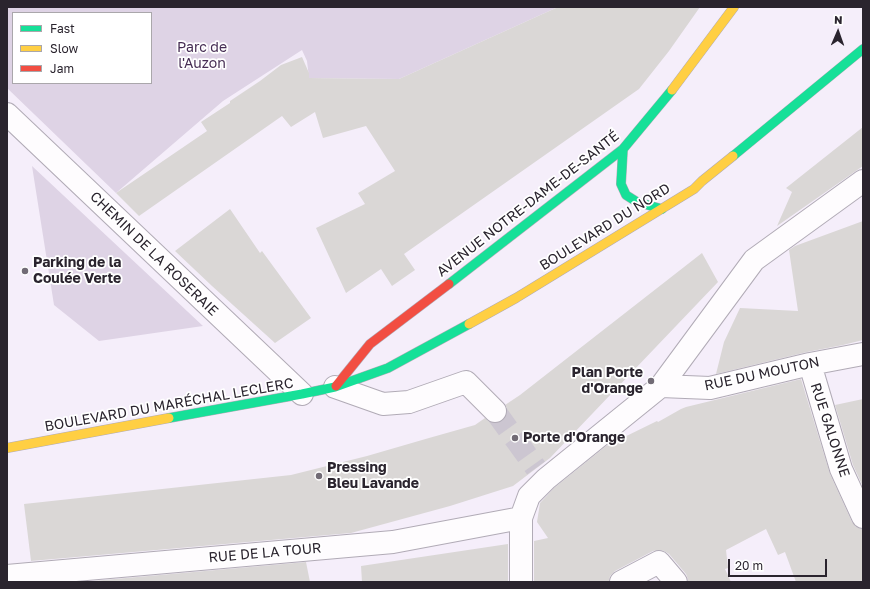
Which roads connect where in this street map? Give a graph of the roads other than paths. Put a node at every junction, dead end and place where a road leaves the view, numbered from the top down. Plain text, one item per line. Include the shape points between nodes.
1 (734, 7) edge
2 (863, 49) edge
3 (7, 114) edge
4 (623, 150) junction
5 (863, 182) edge
6 (863, 198) edge
7 (836, 200) junction
8 (662, 209) junction
9 (863, 354) edge
10 (810, 364) junction
11 (661, 386) junction
12 (335, 387) junction
13 (302, 394) junction
14 (495, 412) tunnel mouth
15 (7, 448) edge
16 (863, 517) edge
17 (521, 518) junction
18 (10, 578) edge
19 (522, 582) edge
20 (621, 582) edge
21 (676, 582) edge

1 - 4 main road, AVENUE NOTRE-DAME-DE-SANTÉ via 675,87
2 - 8 main road, BOULEVARD DU NORD via 694,189
3 - 13 street, CHEMIN DE LA ROSERAIE
4 - 8 main road via 621,184 626,195 637,202
4 - 12 main road, AVENUE NOTRE-DAME-DE-SANTÉ via 370,344
5 - 7 street
6 - 7 street
7 - 11 street via 754,260
8 - 12 main road, BOULEVARD DU NORD via 516,298 388,368
9 - 10 street, RUE DU MOUTON
10 - 11 street, RUE DU MOUTON via 710,388
10 - 16 street, RUE GALONNE via 841,469
11 - 17 street via 541,474
12 - 13 main road, BOULEVARD DU MARÉCHAL LECLERC
12 - 14 street via 383,404 409,402 466,382
13 - 15 main road, BOULEVARD DU MARÉCHAL LECLERC
17 - 18 street, RUE DE LA TOUR via 393,542
17 - 19 street
20 - 21 street via 659,562

